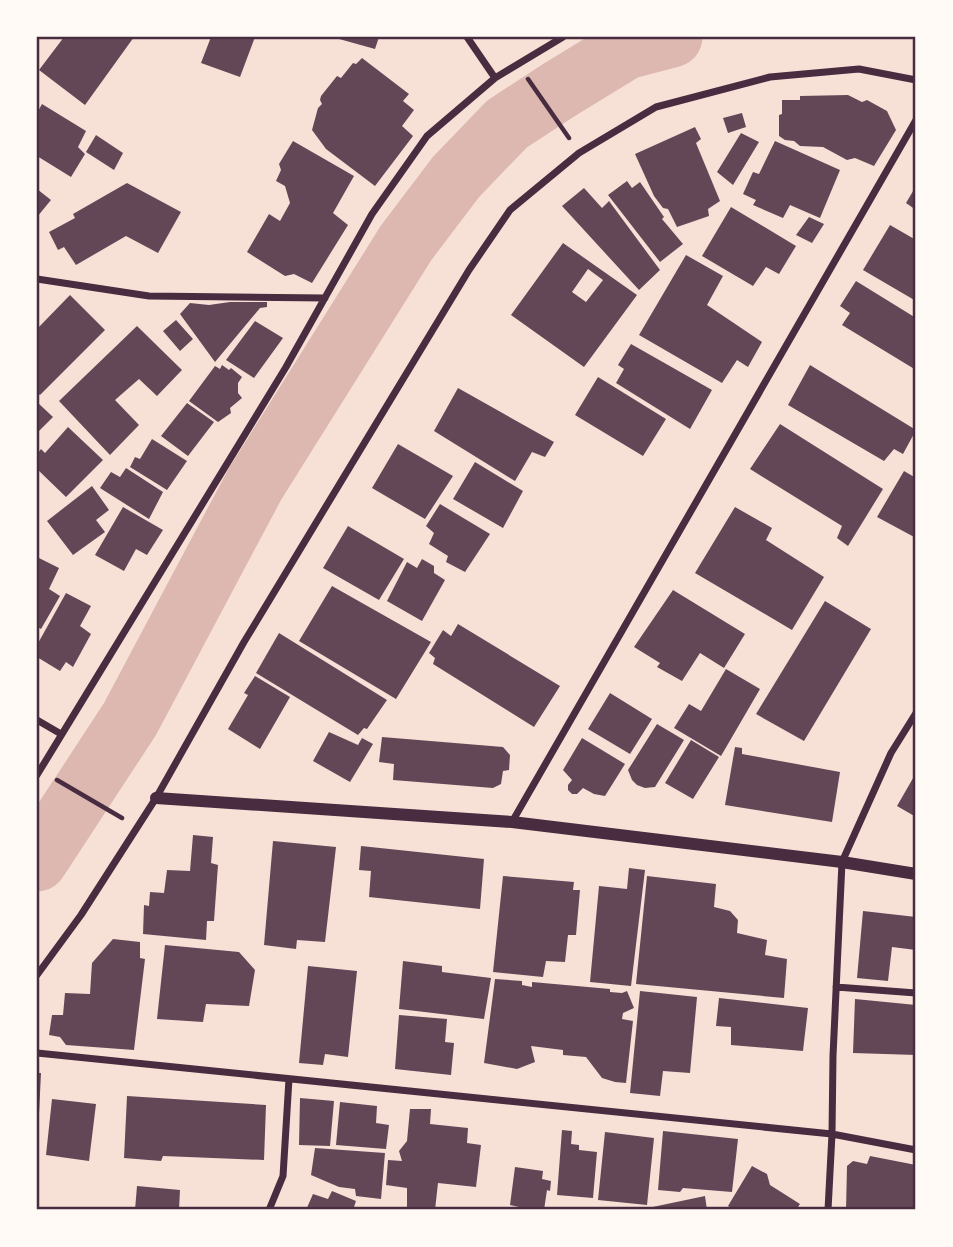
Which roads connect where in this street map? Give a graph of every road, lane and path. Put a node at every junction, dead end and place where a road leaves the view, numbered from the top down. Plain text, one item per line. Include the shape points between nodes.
1 (467, 37) edge
2 (563, 37) edge
3 (495, 78) junction
4 (527, 78) dead end
5 (916, 80) edge
6 (916, 120) edge
7 (568, 134) dead end
8 (37, 279) edge
9 (325, 298) junction
10 (916, 713) edge
11 (37, 720) edge
12 (61, 734) junction
13 (37, 775) edge
14 (52, 777) dead end
15 (156, 798) junction
16 (127, 821) dead end
17 (512, 822) junction
18 (842, 862) junction
19 (916, 874) edge
20 (37, 975) edge
21 (836, 987) junction
22 (916, 993) edge
23 (37, 1053) edge
24 (289, 1079) junction
25 (832, 1134) junction
26 (916, 1150) edge
27 (269, 1210) edge
28 (828, 1210) edge

1 - 3 street
2 - 3 street
3 - 9 street via 427,136 372,215
4 - 7 path
5 - 15 street via 859,69 770,77 656,107 579,153 510,210 244,642
6 - 17 street
8 - 9 street via 149,296
9 - 12 street
10 - 18 street via 891,753
11 - 12 street
12 - 13 street
14 - 16 path
15 - 17 street
15 - 20 street
17 - 18 street
18 - 19 street
18 - 21 street
21 - 22 street
21 - 25 street
23 - 24 street
24 - 25 street
24 - 27 street via 283,1176
25 - 26 street
25 - 28 street

